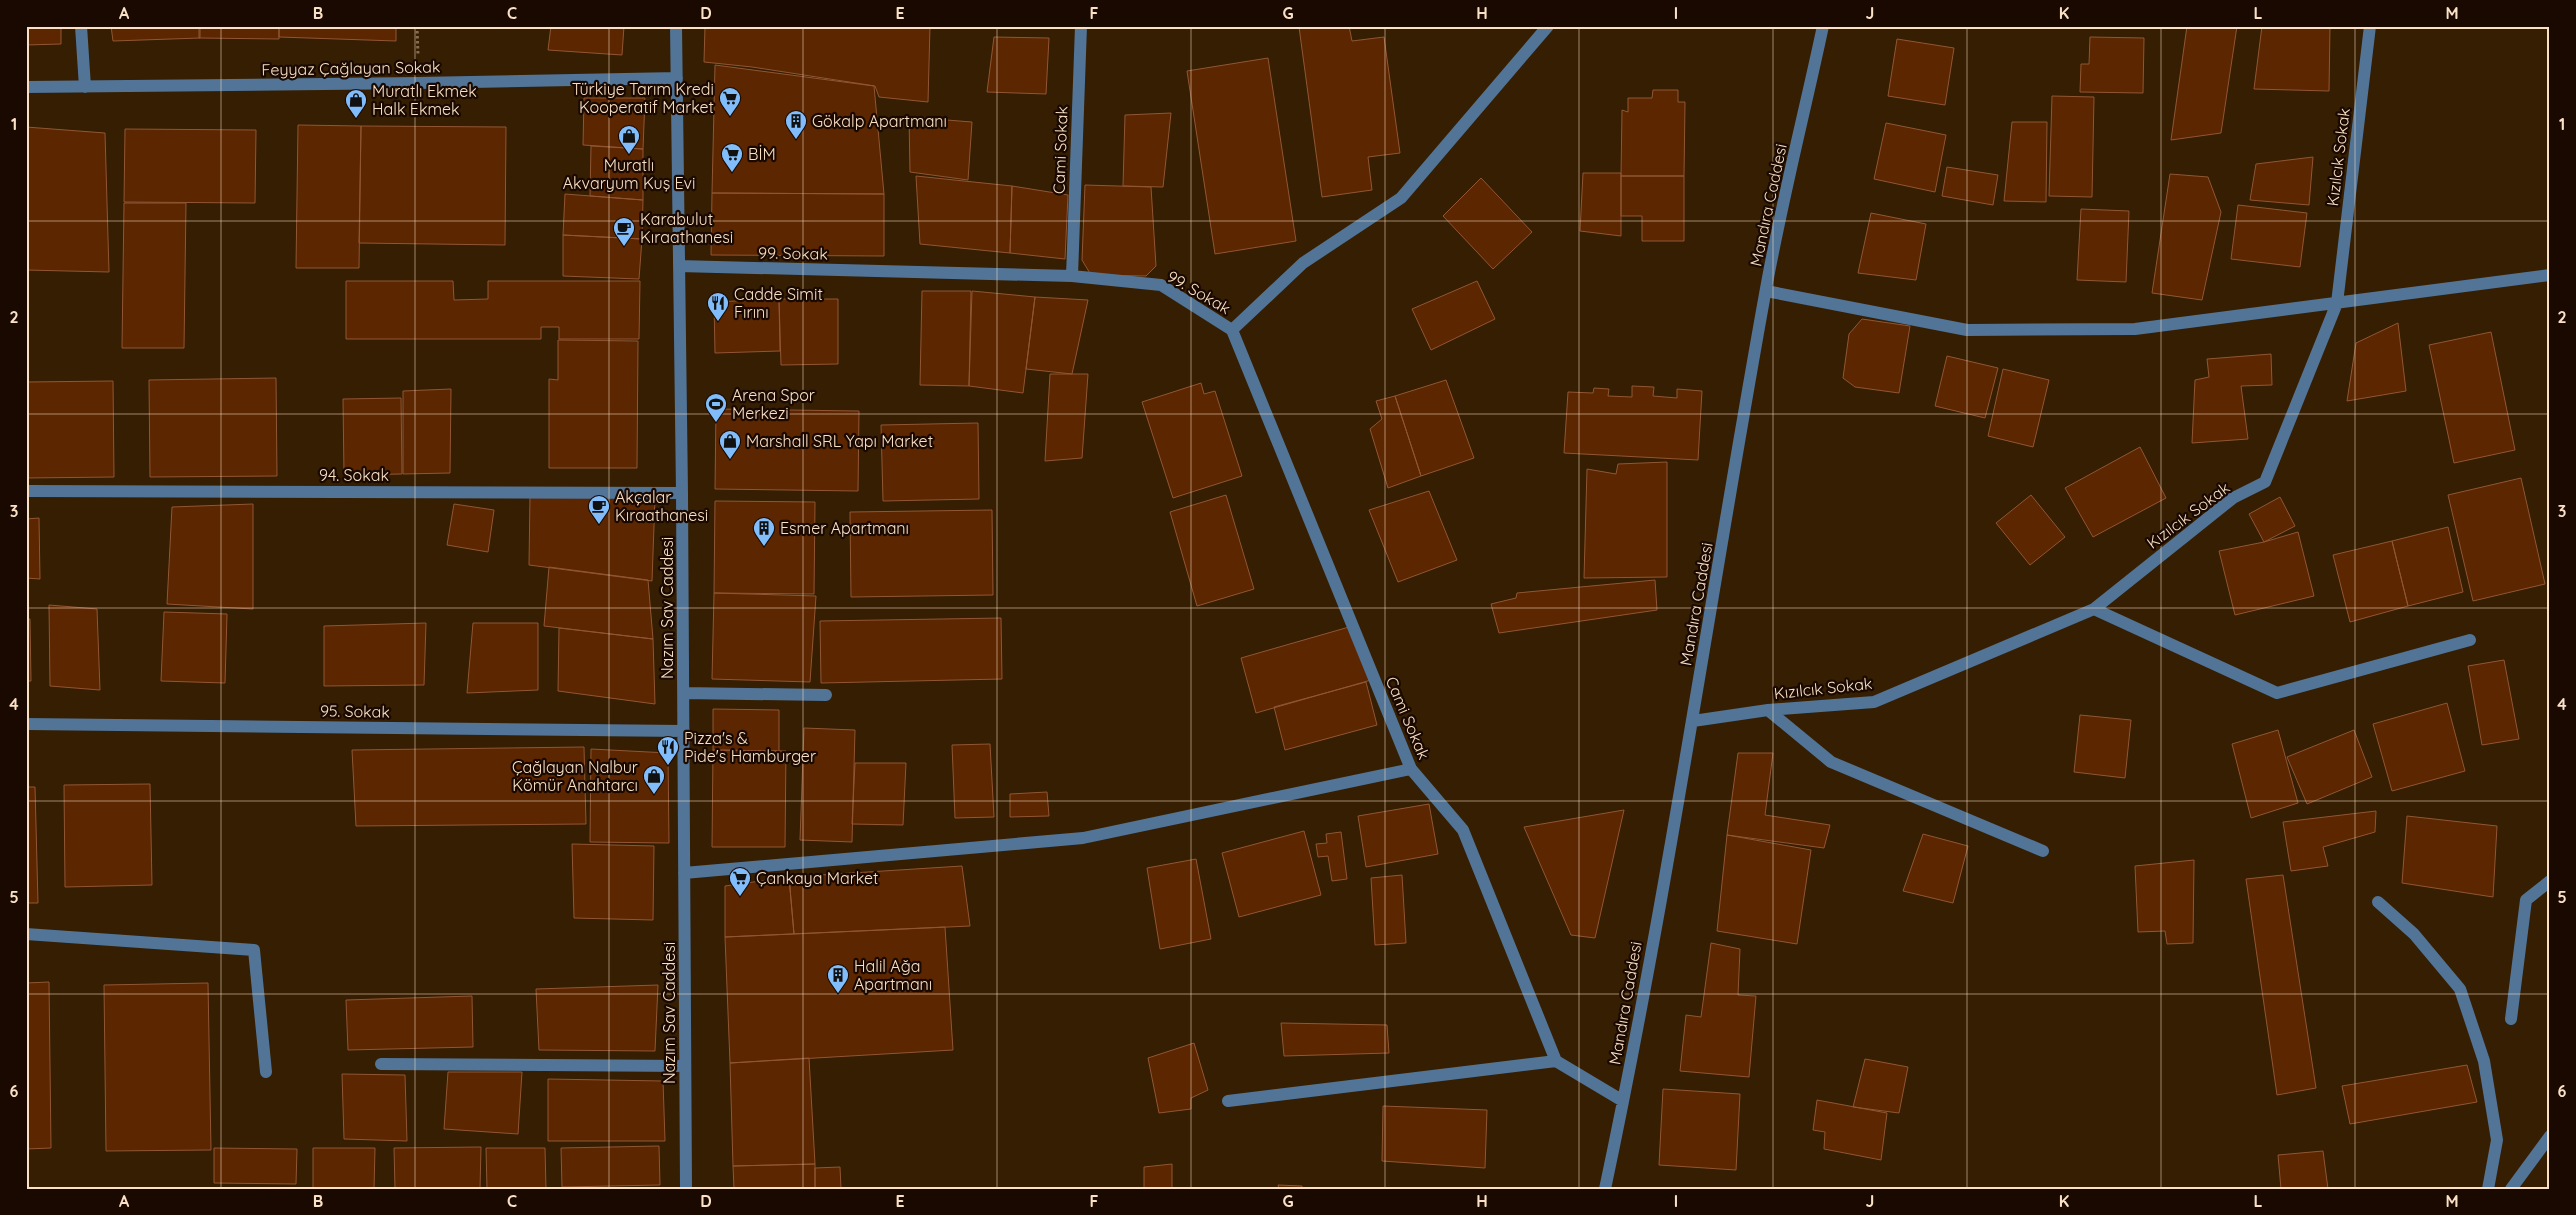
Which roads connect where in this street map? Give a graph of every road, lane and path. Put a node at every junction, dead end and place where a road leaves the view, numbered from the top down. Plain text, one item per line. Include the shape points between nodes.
1 (81, 26) edge
2 (676, 26) edge
3 (1081, 26) edge
4 (1548, 26) edge
5 (1823, 26) edge
6 (2370, 26) edge
7 (677, 78) junction
8 (26, 87) edge
9 (85, 88) junction
10 (680, 266) junction
11 (2550, 275) edge
12 (1072, 276) junction
13 (1766, 291) junction
14 (2337, 303) junction
15 (1232, 330) junction
16 (26, 491) edge
17 (682, 493) junction
18 (2094, 609) junction
19 (2470, 640) dead end
20 (684, 693) junction
21 (826, 695) dead end
22 (1768, 710) junction
23 (1693, 721) junction
24 (26, 724) edge
25 (684, 732) junction
26 (1411, 769) junction
27 (2042, 852) dead end
28 (684, 873) junction
29 (2550, 882) edge
30 (2378, 902) dead end
31 (26, 934) edge
32 (2511, 1019) dead end
33 (1556, 1061) junction
34 (381, 1064) dead end
35 (685, 1066) junction
36 (266, 1072) dead end
37 (1228, 1101) dead end
38 (1623, 1101) junction
39 (2550, 1136) edge
40 (686, 1189) edge
41 (1605, 1189) edge
42 (2488, 1189) edge
43 (2511, 1189) edge

1 - 9 street
2 - 7 street, Nazım Sav Caddesi
3 - 12 street, Cami Sokak
4 - 15 street, 99. Sokak via 1401,198 1303,263
5 - 13 street, Mandıra Caddesi
6 - 14 street, Kızılcık Sokak
7 - 9 street, Feyyaz Çağlayan Sokak
7 - 10 street, Nazım Sav Caddesi
8 - 9 street, Feyyaz Çağlayan Sokak
10 - 12 street, 99. Sokak
10 - 17 street, Nazım Sav Caddesi
11 - 14 street
12 - 15 street, 99. Sokak via 1161,285
13 - 14 street via 1967,330 2135,329
13 - 23 street, Mandıra Caddesi
14 - 18 street, Kızılcık Sokak via 2264,482 2233,498
15 - 26 street, Cami Sokak
16 - 17 street, 94. Sokak
17 - 20 street, Nazım Sav Caddesi
18 - 19 street via 2276,693
18 - 22 street, Kızılcık Sokak via 1874,702
20 - 21 street
20 - 25 street, Nazım Sav Caddesi
22 - 23 street, Kızılcık Sokak
22 - 27 street via 1831,762
23 - 38 street, Mandıra Caddesi
24 - 25 street, 95. Sokak
25 - 28 street, Nazım Sav Caddesi
26 - 28 street via 1083,838
26 - 33 street, Cami Sokak via 1463,830
28 - 35 street, Nazım Sav Caddesi
29 - 32 street via 2526,900
30 - 42 street via 2414,934 2460,989 2484,1061 2497,1140
31 - 36 street via 254,950
33 - 37 street
33 - 38 street
34 - 35 street
35 - 40 street, Nazım Sav Caddesi
38 - 41 street, Mandıra Caddesi
39 - 43 street

